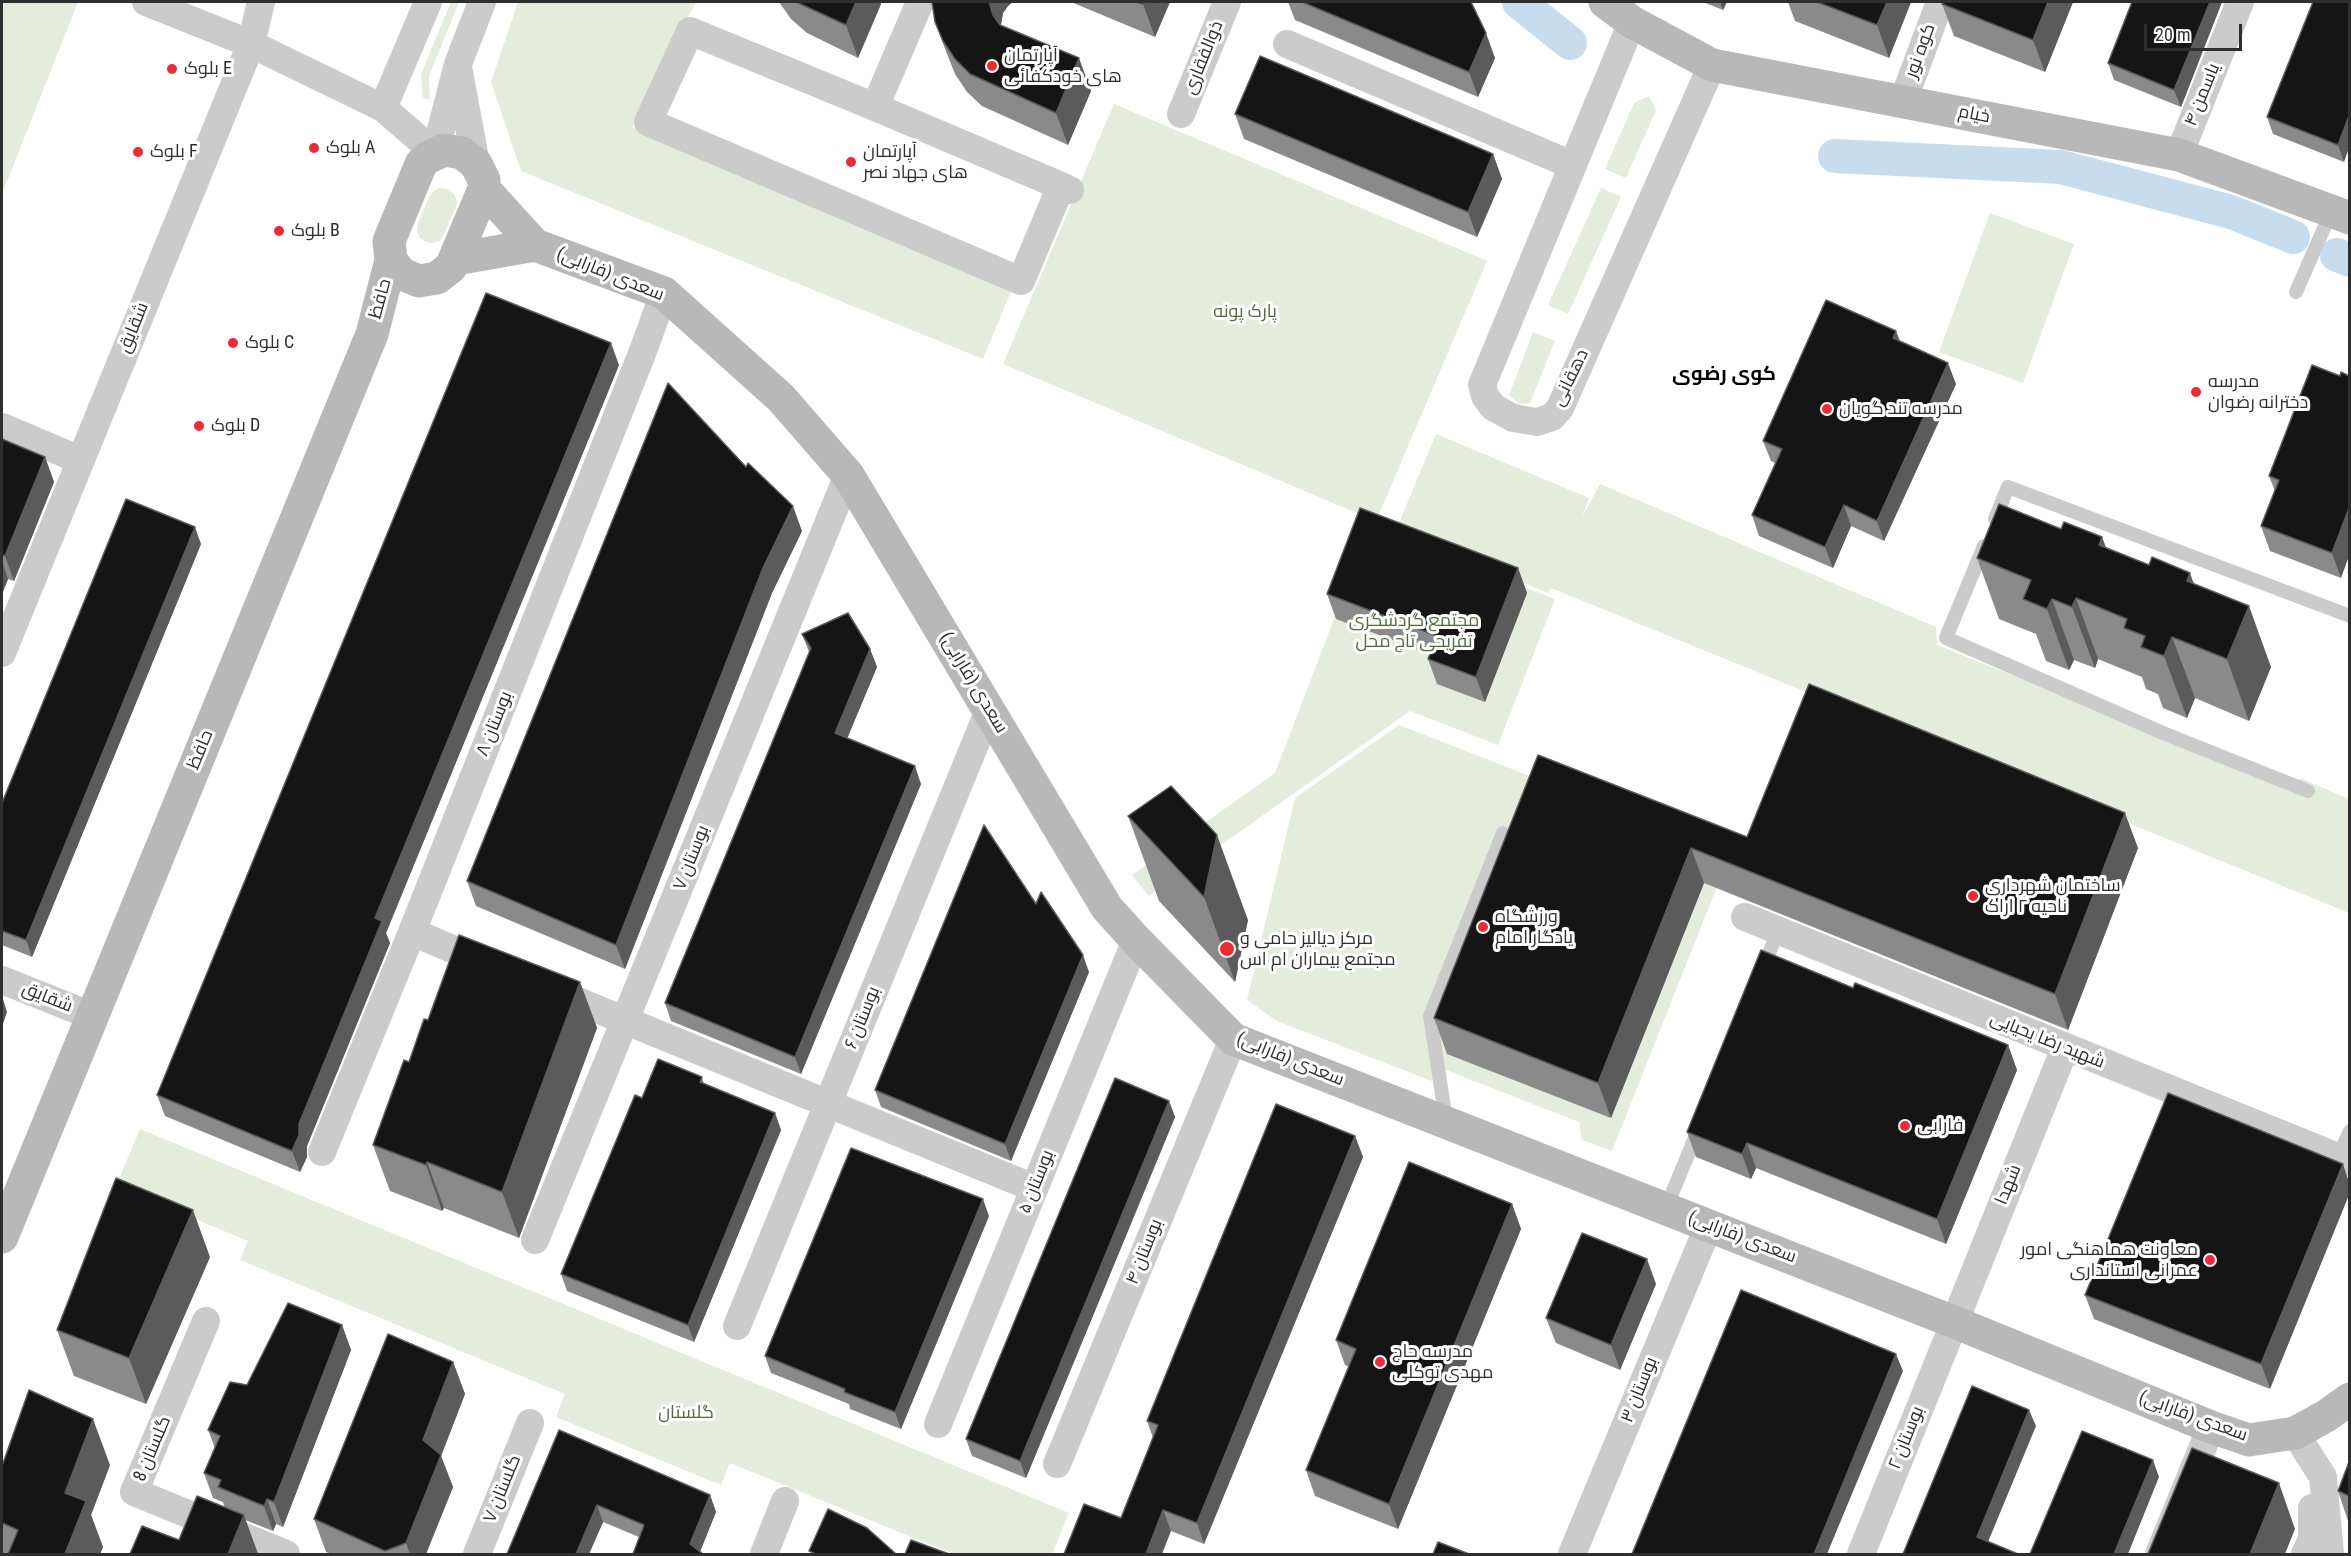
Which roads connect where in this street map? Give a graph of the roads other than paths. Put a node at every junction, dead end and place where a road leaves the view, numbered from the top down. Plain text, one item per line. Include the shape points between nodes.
1 (146, 2) edge
2 (261, 2) edge
3 (428, 2) edge
4 (482, 2) edge
5 (920, 2) edge
6 (1227, 2) edge
7 (1605, 2) edge
8 (1940, 2) edge
9 (2240, 2) edge
10 (1632, 22) junction
11 (251, 44) junction
12 (1287, 44) dead end
13 (458, 64) junction
14 (1712, 65) junction
15 (1903, 101) junction
16 (875, 107) junction
17 (383, 108) junction
18 (1181, 114) dead end
19 (435, 153) junction
20 (2179, 155) junction
21 (1572, 165) junction
22 (480, 176) junction
23 (2341, 214) edge
24 (536, 245) junction
25 (456, 259) junction
26 (391, 260) junction
27 (428, 281) junction
28 (2295, 292) dead end
29 (664, 293) junction
30 (372, 334) junction
31 (2, 428) edge
32 (81, 460) junction
33 (848, 475) junction
34 (2349, 616) edge
35 (2, 653) edge
36 (989, 710) junction
37 (2308, 791) dead end
38 (1503, 833) dead end
39 (1745, 917) dead end
40 (1778, 931) junction
41 (412, 932) junction
42 (1136, 940) junction
43 (2, 980) edge
44 (1756, 986) edge
45 (92, 1016) junction
46 (625, 1020) junction
47 (1233, 1039) junction
48 (2065, 1048) junction
49 (828, 1103) junction
50 (1702, 1119) edge
51 (1446, 1122) junction
52 (2349, 1131) edge
53 (322, 1152) dead end
54 (2344, 1159) edge
55 (1034, 1188) junction
56 (1666, 1208) junction
57 (1708, 1225) junction
58 (2, 1237) edge
59 (535, 1240) dead end
60 (206, 1321) dead end
61 (1954, 1322) junction
62 (737, 1326) dead end
63 (2349, 1399) edge
64 (530, 1423) dead end
65 (938, 1424) dead end
66 (2211, 1427) junction
67 (2295, 1433) junction
68 (2312, 1460) junction
69 (1057, 1464) dead end
70 (785, 1501) dead end
71 (286, 1554) edge
72 (477, 1554) edge
73 (764, 1554) edge
74 (1572, 1554) edge
75 (1861, 1554) edge
76 (2159, 1554) edge
77 (2305, 1554) edge
78 (2330, 1554) edge

1 - 11 street
2 - 11 street, شقایق
3 - 17 street
4 - 13 street
5 - 16 street
6 - 18 street, ذوالفقاری
7 - 10 street, خیام
8 - 15 street, کوه نور
9 - 20 street, یاسمن ۴
10 - 14 street, خیام
10 - 21 street, دهقانی
11 - 17 street
11 - 32 street, شقایق
12 - 21 street
13 - 19 street
13 - 22 street
14 - 15 street, خیام
14 - 21 street, دهقانی via 1560,408 1552,417 1538,422 1513,418 1493,407 1482,385
15 - 20 street, خیام
16 - 16 street via 1066,188 1021,281 648,122 690,31
17 - 19 street
19 - 22 street via 462,153
19 - 26 street, حافظ via 417,172 391,233
20 - 23 street, خیام
22 - 24 street
22 - 25 street
23 - 28 lane
24 - 25 street
24 - 29 street, سعدی (فارابی)
25 - 27 street via 445,274
26 - 27 street via 402,274
26 - 30 street, حافظ
27 - 30 street
29 - 33 street, سعدی (فارابی) via 781,398
29 - 41 street, بوستان ۸
30 - 45 street, حافظ
31 - 32 street
32 - 35 street, شقایق
33 - 36 street, سعدی (فارابی)
33 - 46 street, بوستان ۷
34 - 37 lane via 2008,487 1946,638 2163,733
36 - 42 street, سعدی (فارابی) via 1107,908
36 - 49 street, بوستان ۶
38 - 51 lane via 1430,1016
39 - 40 street, شهید رضا یحیایی
40 - 44 lane
40 - 48 street, شهید رضا یحیایی
41 - 46 street
41 - 53 street, بوستان ۸
42 - 47 street, سعدی (فارابی)
42 - 55 street, بوستان ۵
43 - 45 street, شقایق
45 - 58 street, حافظ
46 - 49 street
46 - 59 street, بوستان ۷
47 - 51 street, سعدی (فارابی)
47 - 69 street, بوستان ۴
48 - 54 street, شهید رضا یحیایی
48 - 61 street, شهدا
49 - 55 street
49 - 62 street, بوستان ۶
50 - 56 lane
51 - 56 street, سعدی (فارابی)
52 - 54 lane
55 - 65 street, بوستان ۵
56 - 57 street, سعدی (فارابی)
57 - 61 street, سعدی (فارابی)
57 - 74 street, بوستان ۳
60 - 71 street, گلستان 8 via 134,1492
61 - 66 street, سعدی (فارابی)
61 - 75 street, بوستان ۲
63 - 67 street, سعدی (فارابی)
64 - 72 street, گلستان ۷
66 - 67 street, سعدی (فارابی) via 2249,1440
66 - 76 street
67 - 68 street
68 - 77 street via 2312,1539
68 - 78 street via 2323,1477
70 - 73 street

